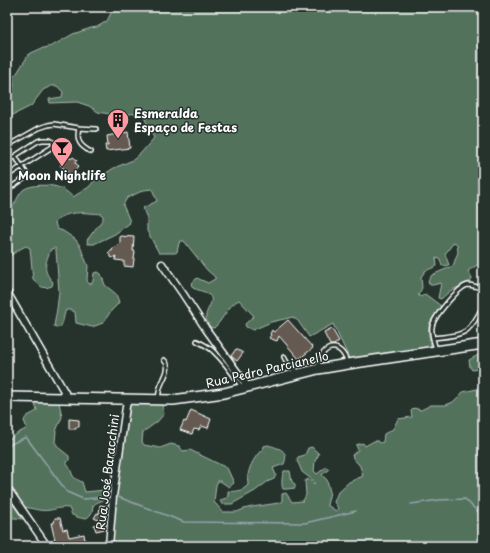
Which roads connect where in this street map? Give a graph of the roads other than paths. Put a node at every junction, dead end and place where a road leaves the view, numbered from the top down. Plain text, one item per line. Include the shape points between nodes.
1 (79, 128) junction
2 (96, 129) dead end
3 (7, 146) edge
4 (91, 152) dead end
5 (15, 156) junction
6 (7, 162) edge
7 (22, 166) junction
8 (7, 176) edge
9 (7, 190) edge
10 (162, 264) dead end
11 (483, 291) edge
12 (7, 292) edge
13 (483, 306) edge
14 (433, 338) junction
15 (197, 341) dead end
16 (483, 344) edge
17 (436, 351) junction
18 (284, 357) dead end
19 (164, 360) dead end
20 (348, 364) junction
21 (318, 369) junction
22 (302, 373) junction
23 (245, 388) junction
24 (7, 398) edge
25 (68, 398) junction
26 (127, 400) junction
27 (158, 400) junction
28 (7, 488) edge
29 (47, 546) edge
30 (109, 546) edge

1 - 2 lane
1 - 3 lane via 48,125
1 - 4 lane via 77,136 80,145
5 - 6 lane
5 - 7 lane
5 - 7 lane via 41,140 53,142 52,147
7 - 8 lane
7 - 9 lane via 27,177
10 - 23 street
11 - 14 lane via 481,288 468,285 453,296 435,319 432,327
12 - 25 street
13 - 14 lane via 467,331
14 - 17 lane
15 - 23 lane via 213,351
16 - 17 street, Rua Pedro Parcianello
17 - 20 street, Rua Pedro Parcianello
18 - 22 lane via 290,368
19 - 27 lane via 168,365
20 - 21 street, Rua Pedro Parcianello
20 - 21 lane via 342,352 335,347 324,352
21 - 22 street, Rua Pedro Parcianello
22 - 23 street, Rua Pedro Parcianello
23 - 27 street, Rua Pedro Parcianello via 224,393
24 - 25 street, Rua Pedro Parcianello
25 - 26 street, Rua Pedro Parcianello
26 - 27 street, Rua Pedro Parcianello
26 - 30 street, Rua José Baracchini via 113,496
28 - 29 street

